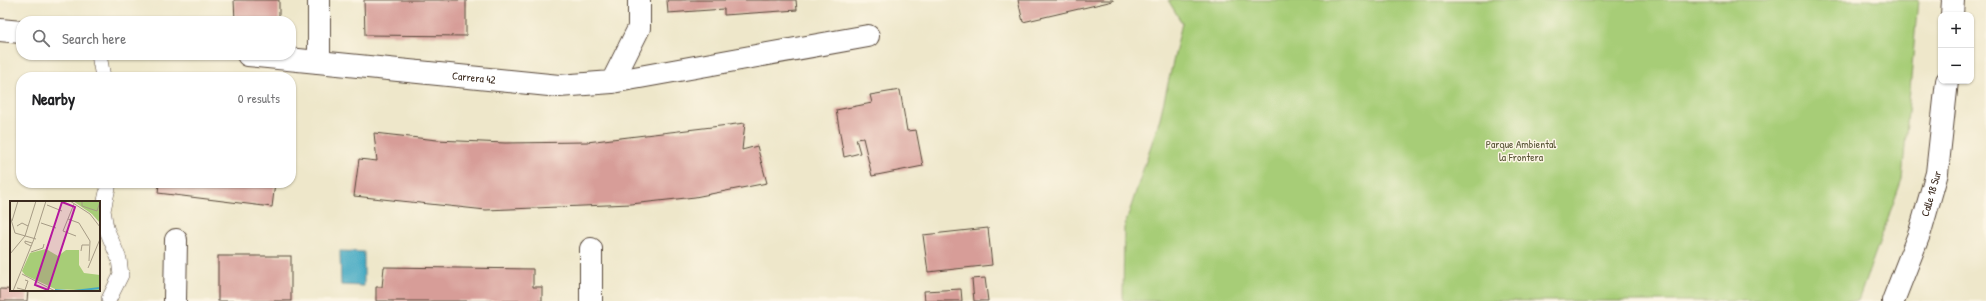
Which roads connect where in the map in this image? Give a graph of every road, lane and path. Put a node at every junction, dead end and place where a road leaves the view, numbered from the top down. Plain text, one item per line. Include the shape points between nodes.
1 (319, 0) edge
2 (639, 0) edge
3 (1953, 0) edge
4 (1952, 12) edge
5 (0, 30) edge
6 (16, 32) edge
7 (868, 36) dead end
8 (100, 60) edge
9 (296, 60) edge
10 (320, 62) junction
11 (102, 72) edge
12 (612, 82) junction
13 (1947, 84) edge
14 (108, 188) edge
15 (176, 240) dead end
16 (591, 249) dead end
17 (109, 299) dead end
18 (175, 301) edge
19 (591, 301) edge
20 (1893, 301) edge

1 - 10 street
2 - 12 street via 639,28
3 - 4 street
5 - 6 street
7 - 12 street, Carrera 42
8 - 11 lane
9 - 10 street, Carrera 42
10 - 12 street, Carrera 42 via 559,86
13 - 20 street, Calle 18 Sur via 1937,173 1920,232
14 - 17 lane via 103,210 106,228 119,259 121,275
15 - 18 street
16 - 19 street

